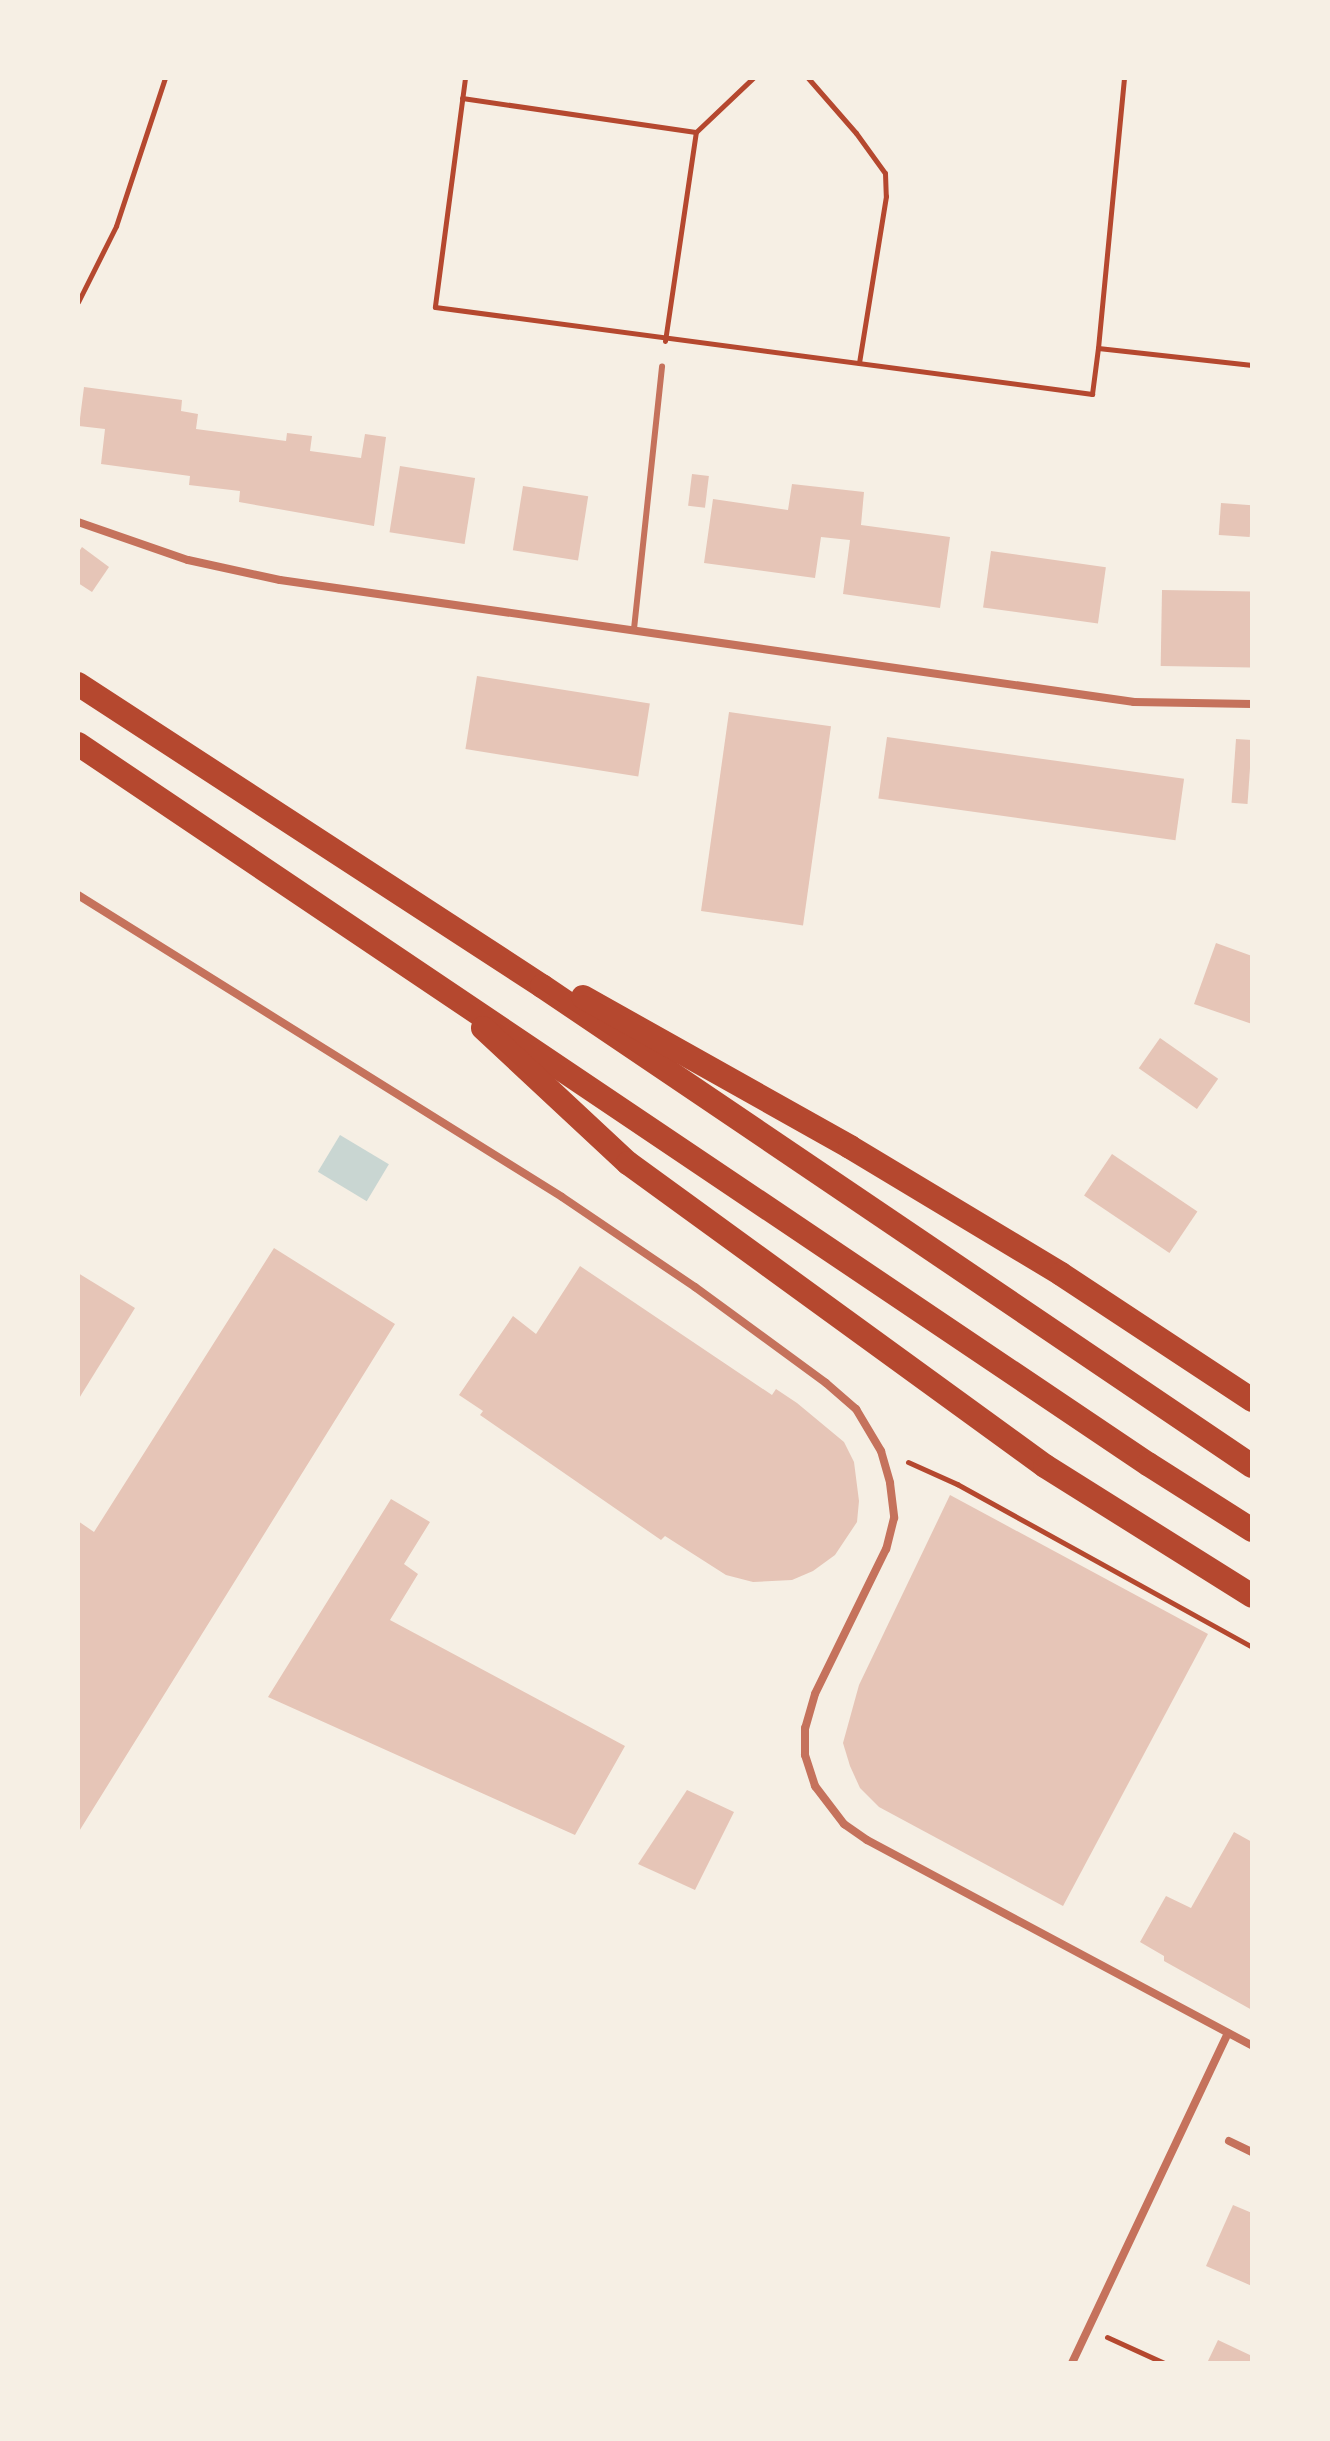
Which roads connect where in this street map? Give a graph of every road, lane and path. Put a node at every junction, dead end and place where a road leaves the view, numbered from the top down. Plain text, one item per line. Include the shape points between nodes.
1 (165, 78) edge
2 (465, 78) edge
3 (753, 78) edge
4 (808, 78) edge
5 (1124, 78) edge
6 (462, 98) junction
7 (696, 132) junction
8 (78, 302) edge
9 (665, 338) junction
10 (1098, 348) junction
11 (859, 363) junction
12 (1252, 365) edge
13 (662, 366) dead end
14 (78, 522) edge
15 (634, 629) junction
16 (78, 684) edge
17 (1252, 704) edge
18 (78, 744) edge
19 (78, 895) edge
20 (410, 900) junction
21 (426, 975) junction
22 (1252, 1400) edge
23 (881, 1451) junction
24 (1252, 1466) edge
25 (1252, 1530) edge
26 (1252, 1596) edge
27 (1252, 1647) edge
28 (1228, 2033) junction
29 (1252, 2046) edge
30 (1229, 2141) dead end
31 (1252, 2152) edge
32 (1088, 2328) junction
33 (1072, 2363) edge
34 (1164, 2363) edge

1 - 8 path via 116,226
2 - 6 path
3 - 7 path
4 - 11 path via 885,173 886,196
5 - 10 path
6 - 7 path
6 - 9 path via 435,307
7 - 9 path
9 - 11 path
10 - 11 path via 1092,394
10 - 12 path
13 - 15 lane
14 - 15 street via 188,560 280,580
15 - 17 street via 1134,702
16 - 20 highway
18 - 21 highway
19 - 23 street via 562,1197 695,1287 856,1409
20 - 22 highway via 850,1147 1061,1274
20 - 24 highway
21 - 25 highway
21 - 26 highway via 628,1163 1045,1466
23 - 27 path via 957,1484
23 - 28 street via 894,1518 886,1549 815,1694 805,1728 805,1755 815,1786 844,1824 867,1840
28 - 29 street
28 - 32 street
30 - 31 street
32 - 33 street
32 - 34 path

